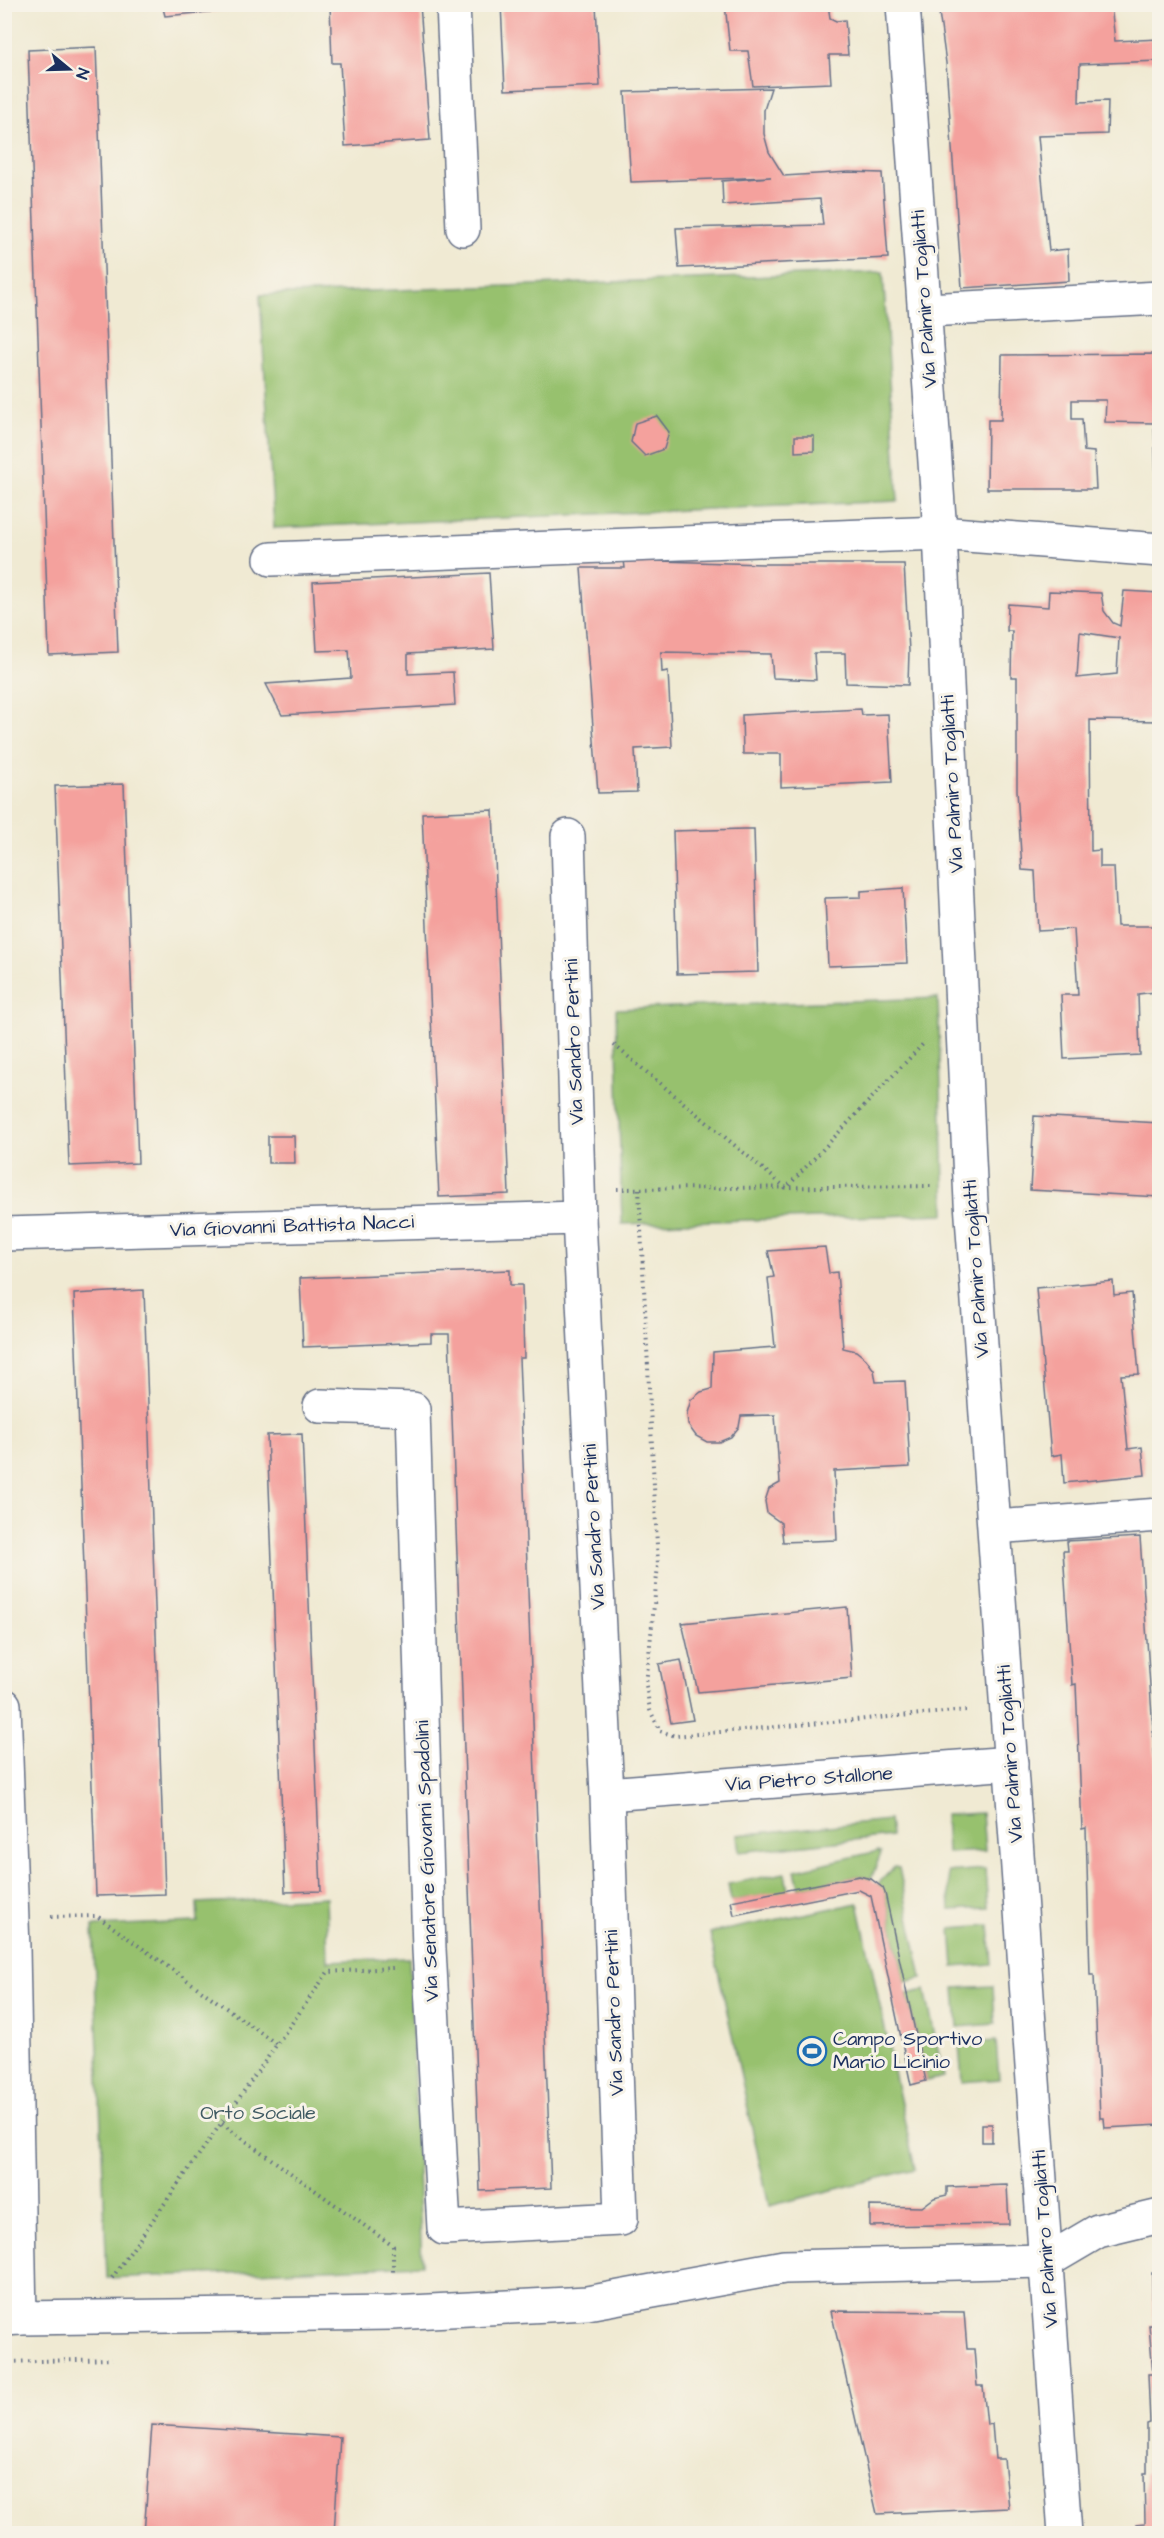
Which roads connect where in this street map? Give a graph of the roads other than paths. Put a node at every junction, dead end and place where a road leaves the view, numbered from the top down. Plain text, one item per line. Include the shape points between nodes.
1 (453, 4) edge
2 (903, 4) edge
3 (463, 229) dead end
4 (1160, 298) edge
5 (926, 310) junction
6 (940, 533) junction
7 (1160, 550) edge
8 (271, 559) dead end
9 (568, 836) dead end
10 (579, 1204) junction
11 (4, 1234) edge
12 (320, 1406) dead end
13 (1160, 1515) edge
14 (995, 1527) junction
15 (4, 1704) edge
16 (1011, 1763) junction
17 (607, 1794) junction
18 (1160, 2216) edge
19 (621, 2218) joint
20 (1047, 2261) junction
21 (12, 2319) edge
22 (1065, 2534) edge

1 - 3 street
2 - 5 street, Via Palmiro Togliatti
4 - 5 street
5 - 6 street, Via Palmiro Togliatti
6 - 7 street
6 - 8 street
6 - 14 street, Via Palmiro Togliatti via 970,1186
9 - 10 street, Via Sandro Pertini
10 - 11 street, Via Giovanni Battista Nacci
10 - 17 street, Via Sandro Pertini
12 - 19 street, Via Senatore Giovanni Spadolini via 413,1408 429,1937 444,2228
13 - 14 street
14 - 16 street, Via Palmiro Togliatti
15 - 21 street via 12,1918
16 - 17 street, Via Pietro Stallone
16 - 20 street, Via Palmiro Togliatti
17 - 19 street, Via Sandro Pertini
18 - 20 street via 1098,2231
20 - 21 street via 784,2267 587,2303 392,2313
20 - 22 street, Via Palmiro Togliatti

